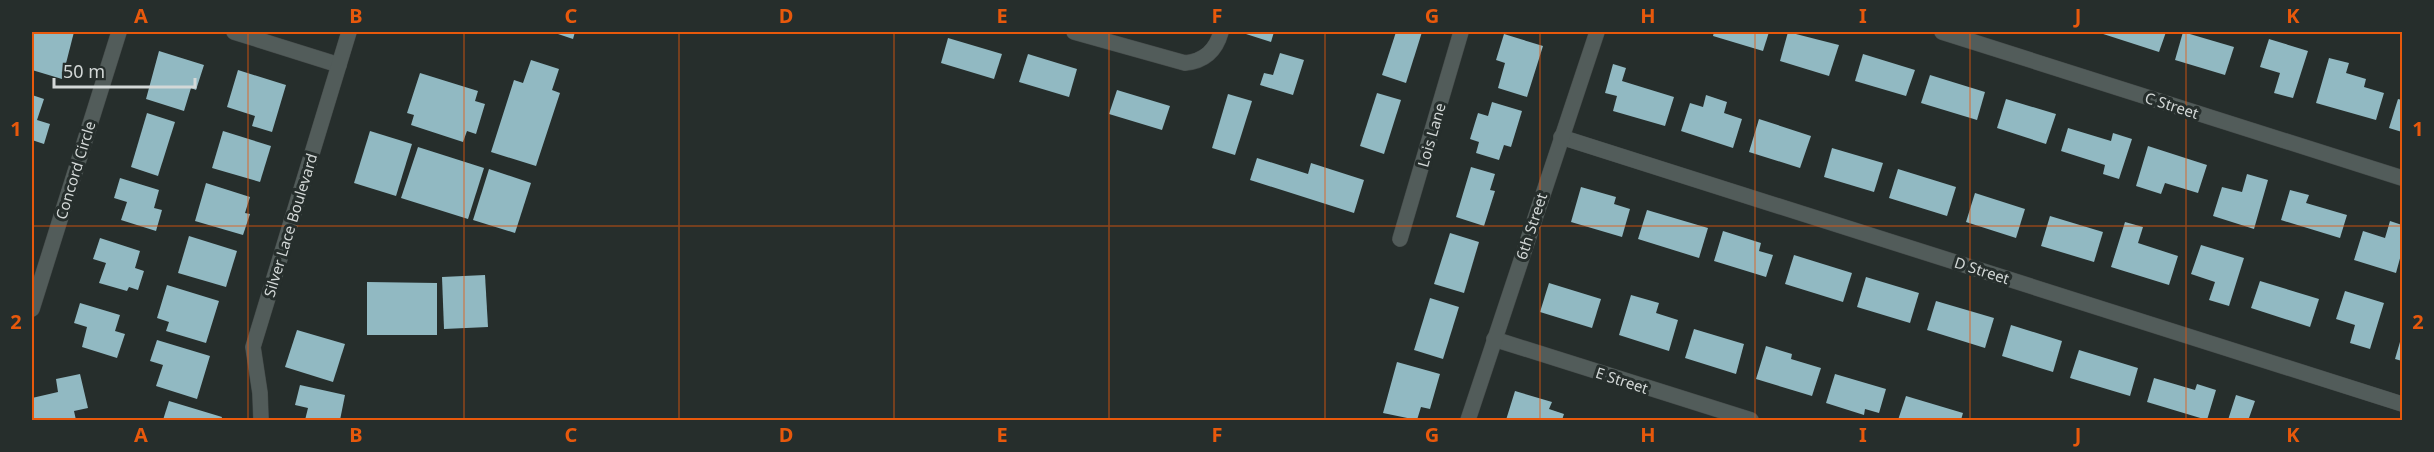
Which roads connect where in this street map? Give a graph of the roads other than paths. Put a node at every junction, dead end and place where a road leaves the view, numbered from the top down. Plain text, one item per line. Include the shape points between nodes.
1 (119, 32) edge
2 (234, 32) edge
3 (349, 32) edge
4 (1074, 32) edge
5 (1221, 32) edge
6 (1461, 32) edge
7 (1597, 32) edge
8 (1942, 32) edge
9 (339, 65) junction
10 (1561, 136) junction
11 (2403, 178) edge
12 (1400, 239) dead end
13 (32, 309) edge
14 (1494, 339) junction
15 (2403, 404) edge
16 (261, 420) edge
17 (1468, 420) edge
18 (1751, 420) edge

1 - 13 street, Concord Circle
2 - 9 street
3 - 9 street, Silver Lace Boulevard
4 - 5 street via 1185,63 1196,62 1211,53
6 - 12 street, Lois Lane
7 - 10 street, 6th Street
8 - 11 street, C Street
9 - 16 street, Silver Lace Boulevard via 253,347
10 - 14 street, 6th Street
10 - 15 street, D Street
14 - 17 street, 6th Street
14 - 18 street, E Street

